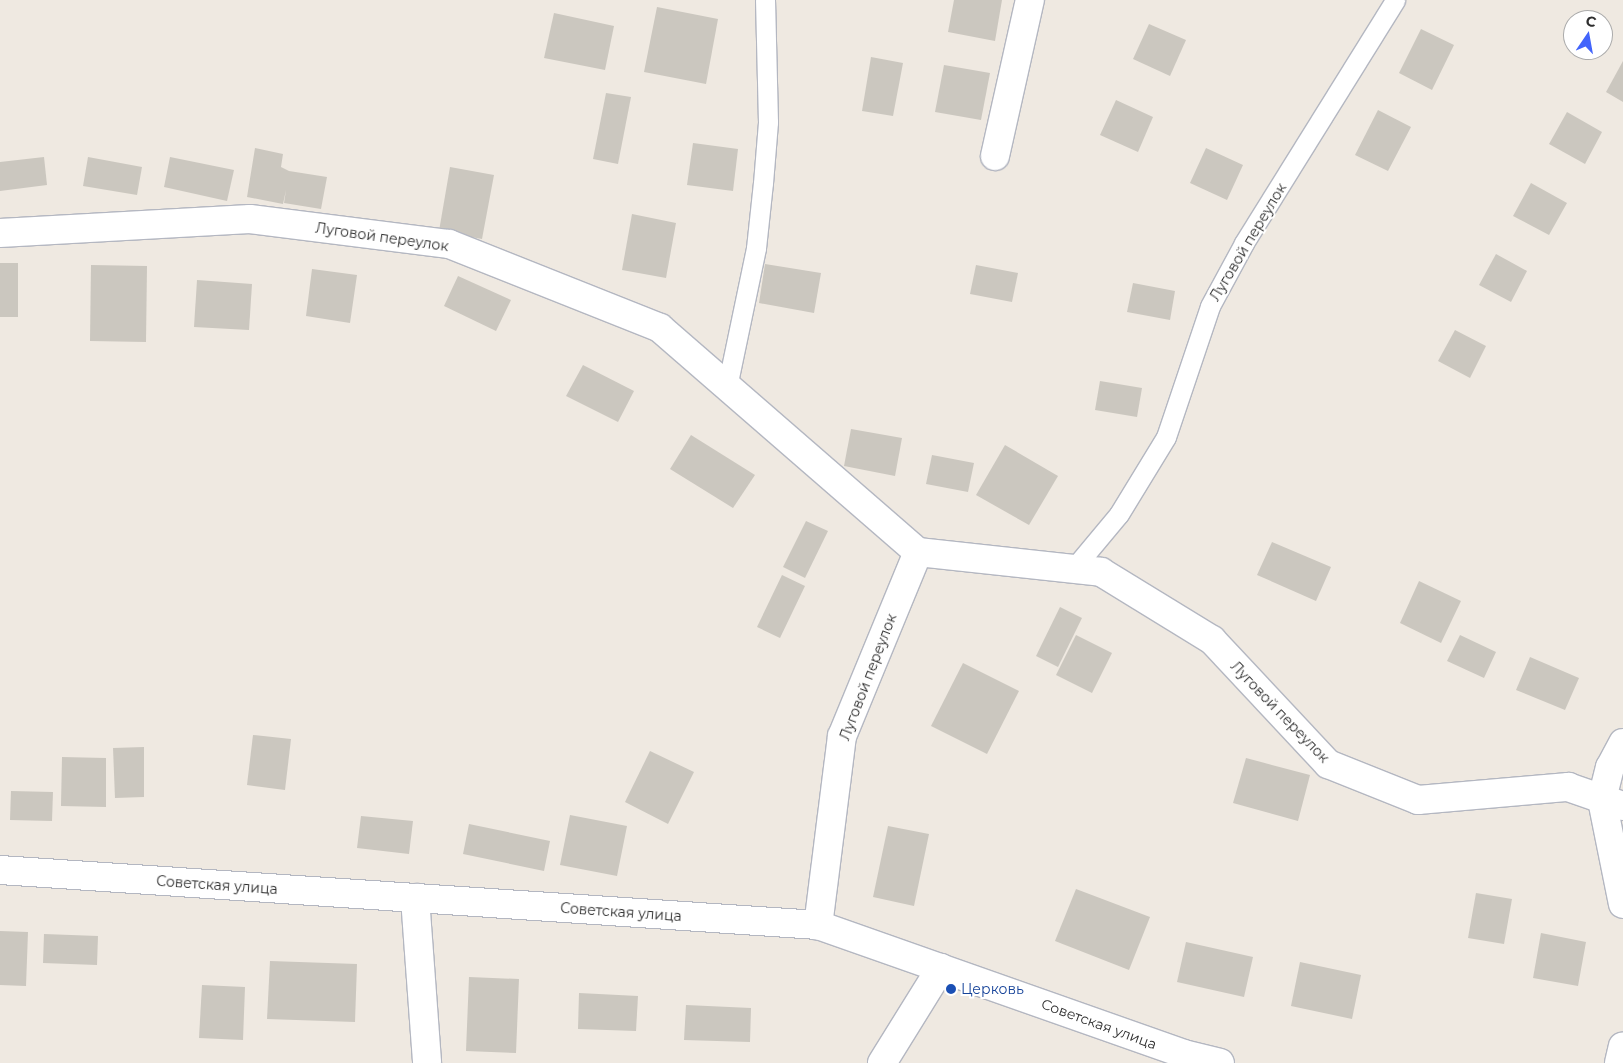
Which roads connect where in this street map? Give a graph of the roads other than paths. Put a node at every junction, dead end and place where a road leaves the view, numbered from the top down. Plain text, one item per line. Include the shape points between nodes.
1 (765, 0) edge
2 (1030, 0) edge
3 (1395, 0) edge
4 (995, 156) dead end
5 (0, 233) edge
6 (727, 386) junction
7 (918, 552) junction
8 (1074, 568) junction
9 (1623, 743) edge
10 (1612, 803) edge
11 (0, 870) edge
12 (415, 898) junction
13 (1623, 904) edge
14 (818, 925) junction
15 (941, 968) junction
16 (1623, 1046) edge
17 (427, 1063) edge
18 (882, 1063) edge
19 (1220, 1063) edge
20 (1619, 1063) edge

1 - 6 lane via 768,122 763,183 756,248
2 - 4 street
3 - 8 lane, Луговой переулок via 1244,243 1210,306 1166,437 1119,514
5 - 6 street, Луговой переулок via 250,219 449,244 660,328
6 - 7 street, Луговой переулок
7 - 8 street, Луговой переулок
7 - 14 street, Луговой переулок via 842,736
8 - 10 street, Луговой переулок via 1101,572 1212,640 1328,764 1418,800 1568,787
9 - 10 street via 1610,767
10 - 13 street
11 - 12 street, Советская улица
12 - 14 street, Советская улица
12 - 17 street
14 - 15 street, Советская улица
15 - 18 street
15 - 19 street, Советская улица via 1184,1054
16 - 20 street

